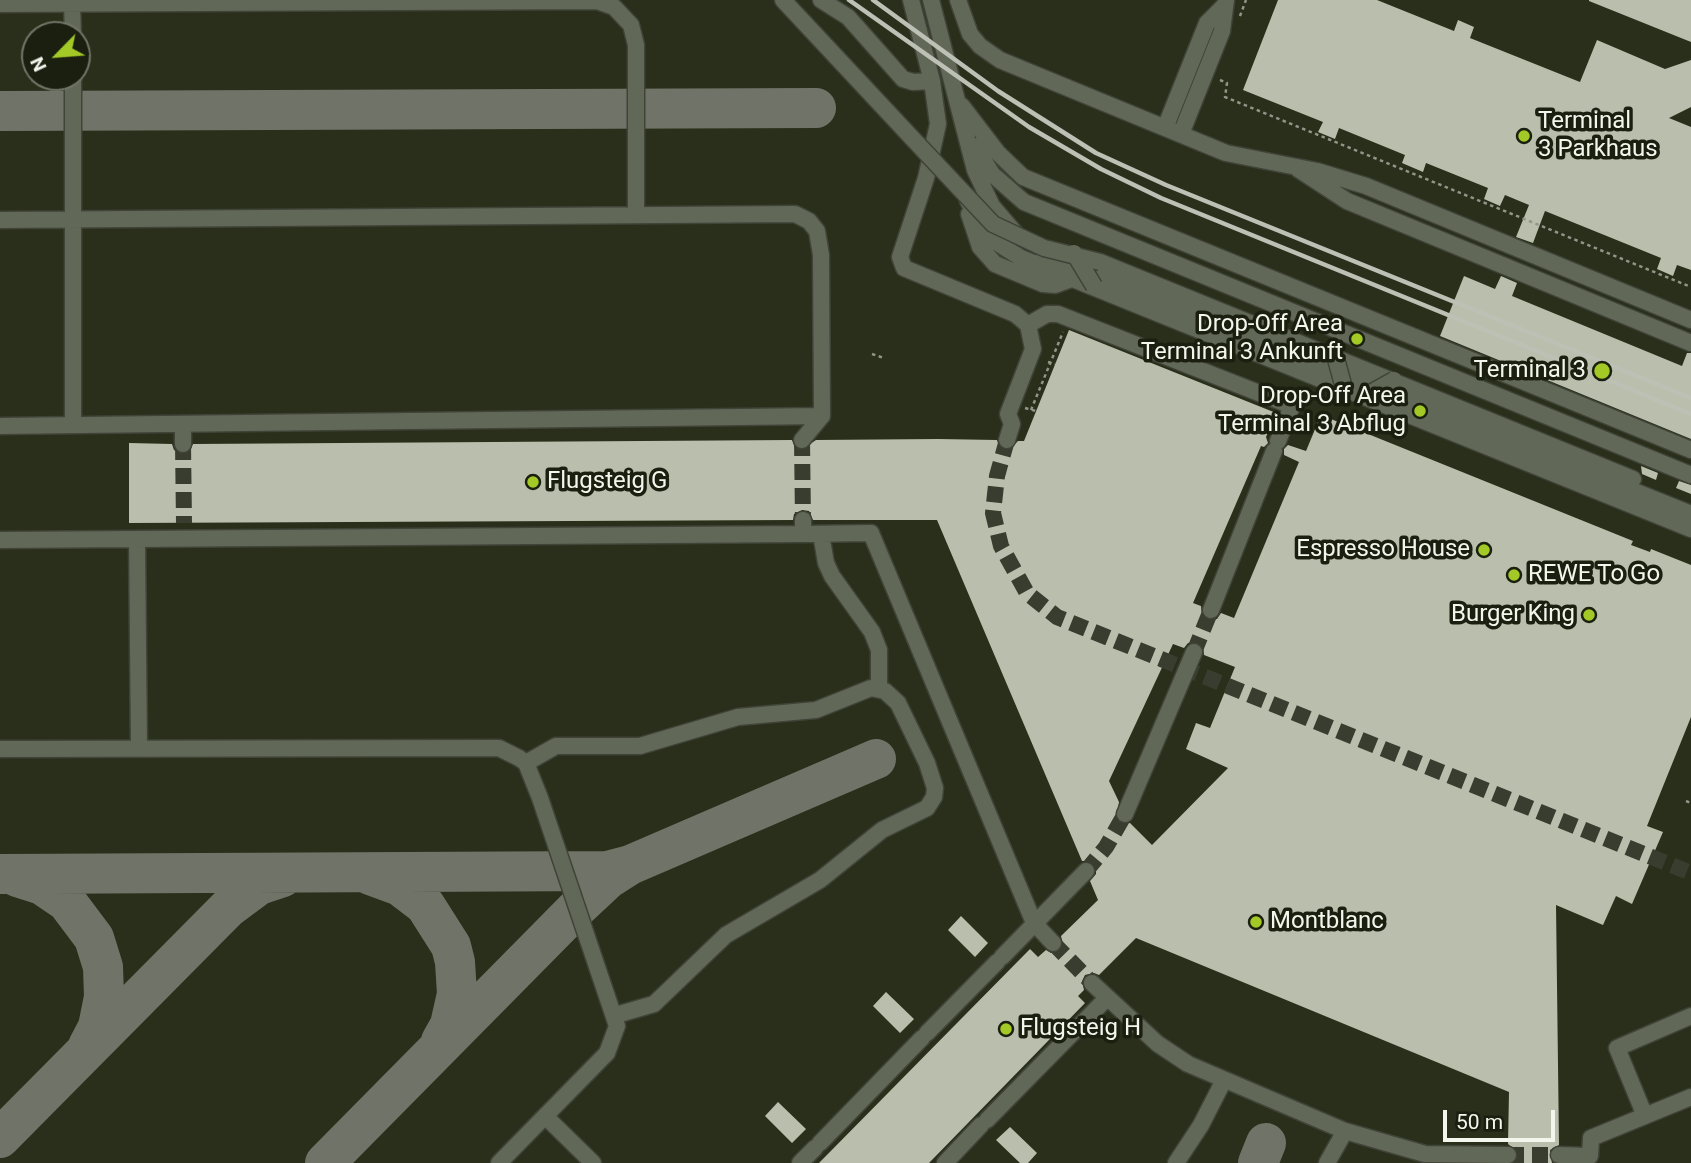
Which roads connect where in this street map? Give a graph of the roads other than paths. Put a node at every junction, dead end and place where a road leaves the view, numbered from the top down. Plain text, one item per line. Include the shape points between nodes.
1 (783, 0) edge
2 (821, 0) edge
3 (911, 0) edge
4 (930, 0) edge
5 (958, 0) edge
6 (0, 4) edge
7 (72, 4) junction
8 (1224, 4) edge
9 (72, 21) edge
10 (932, 81) junction
11 (73, 91) edge
12 (957, 98) junction
13 (1165, 128) junction
14 (1181, 134) junction
15 (1296, 168) junction
16 (636, 215) junction
17 (74, 219) junction
18 (0, 220) edge
19 (983, 225) junction
20 (1074, 272) junction
21 (1301, 291) junction
22 (1344, 309) junction
23 (1691, 320) edge
24 (1313, 321) junction
25 (1028, 325) junction
26 (1691, 342) edge
27 (1336, 359) junction
28 (1394, 380) junction
29 (1344, 388) junction
30 (1365, 396) junction
31 (822, 416) junction
32 (183, 424) junction
33 (73, 425) junction
34 (0, 426) edge
35 (802, 440) tunnel mouth
36 (1007, 440) tunnel mouth
37 (183, 444) tunnel mouth
38 (1691, 450) edge
39 (1691, 475) edge
40 (1690, 511) edge
41 (1691, 529) edge
42 (821, 534) junction
43 (137, 539) junction
44 (0, 540) edge
45 (1212, 610) tunnel mouth
46 (1194, 652) tunnel mouth
47 (879, 689) junction
48 (139, 748) junction
49 (0, 749) edge
50 (526, 763) junction
51 (1125, 814) tunnel mouth
52 (1086, 871) tunnel mouth
53 (1034, 923) junction
54 (1053, 943) tunnel mouth
55 (1092, 983) tunnel mouth
56 (1107, 998) junction
57 (616, 1015) junction
58 (1691, 1016) edge
59 (1224, 1080) junction
60 (1691, 1097) edge
61 (545, 1116) junction
62 (1645, 1116) junction
63 (1345, 1131) junction
64 (1508, 1155) tunnel mouth
65 (1559, 1155) tunnel mouth
66 (1475, 1159) edge
67 (499, 1163) edge
68 (593, 1163) edge
69 (800, 1163) edge
70 (944, 1163) edge
71 (1176, 1163) edge
72 (1327, 1163) edge

1 - 19 lane, bridge via 964,195
2 - 10 lane via 848,18 903,79
3 - 10 lane
4 - 12 lane
5 - 13 lane via 970,34 990,55
6 - 7 lane
7 - 9 lane
7 - 16 lane via 597,1 614,7 631,25 636,45
8 - 13 lane via 1207,23
8 - 14 lane via 1222,31
10 - 25 lane via 938,124 926,178 901,249 904,268 1015,314
11 - 17 lane
12 - 21 lane via 998,153 1023,177
12 - 24 lane via 981,159 1003,186 1024,202
12 - 40 lane via 975,170 988,200 1004,223 1033,247
13 - 14 lane
14 - 15 lane via 1226,153
15 - 23 lane via 1366,186
15 - 26 lane via 1347,201
16 - 17 lane
16 - 31 lane via 795,214 813,225 821,242
17 - 18 lane
17 - 33 lane
19 - 20 lane, bridge via 1016,246
19 - 20 lane via 1011,252
19 - 20 lane, bridge via 1022,229 1068,248
20 - 27 lane, bridge via 1100,262
20 - 29 lane, bridge via 1094,286
21 - 22 lane
21 - 24 lane
22 - 24 lane
22 - 38 lane
24 - 39 lane
25 - 36 lane via 1033,349 1008,414 1012,424
25 - 45 lane via 1047,314 1058,314 1292,406
27 - 28 lane
27 - 29 lane, bridge
28 - 30 lane, bridge
28 - 40 lane
29 - 30 lane
30 - 41 lane
31 - 32 lane
31 - 35 lane
32 - 33 lane
32 - 37 lane
33 - 34 lane
42 - 43 lane via 803,527 184,531
42 - 47 lane via 832,576 872,632 879,650
42 - 53 lane via 871,533
43 - 44 lane
43 - 48 lane
46 - 51 lane
47 - 50 lane via 816,710 738,717 640,746 556,746
47 - 57 lane via 898,703 914,731 935,788 931,803 882,830 820,880 726,935 654,1004
48 - 49 lane
48 - 50 lane via 499,748
50 - 57 lane
52 - 53 lane
53 - 54 lane
53 - 69 lane
55 - 56 lane
56 - 59 lane via 1171,1054
56 - 70 lane
57 - 61 lane via 616,1034 607,1053
58 - 62 lane via 1617,1048
59 - 63 lane
59 - 71 lane
60 - 62 lane
61 - 67 lane
61 - 68 lane
62 - 65 lane via 1591,1138 1590,1156
63 - 66 lane via 1425,1154
63 - 72 lane
64 - 66 lane

